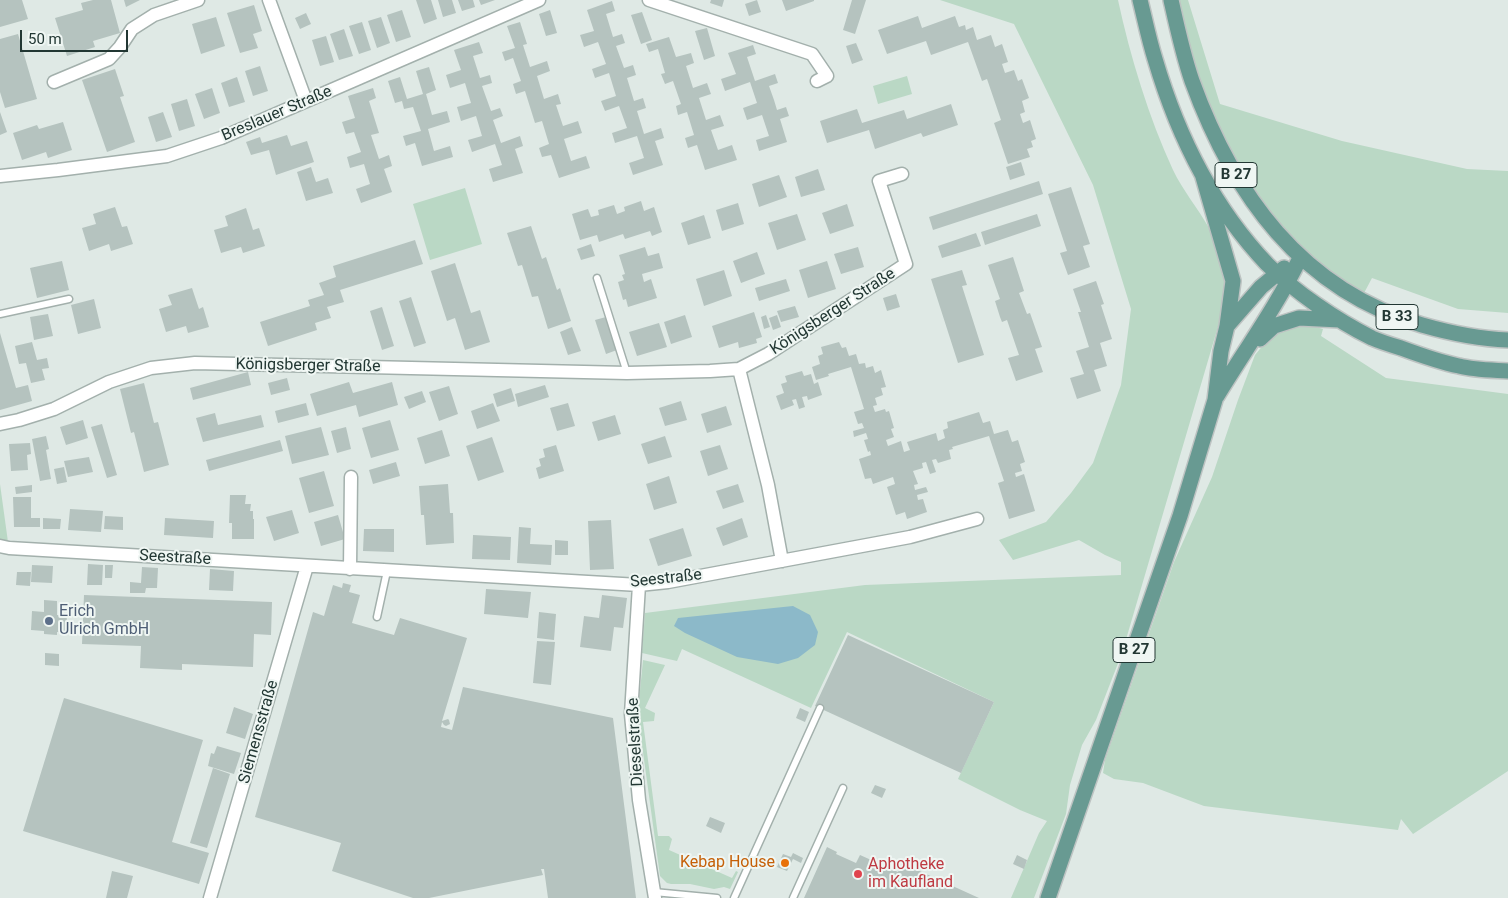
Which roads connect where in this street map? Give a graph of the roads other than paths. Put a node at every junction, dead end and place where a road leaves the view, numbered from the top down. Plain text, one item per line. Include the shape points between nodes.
1 (198, 0) edge
2 (269, 0) edge
3 (539, 0) edge
4 (650, 0) edge
5 (1140, 0) edge
6 (1171, 0) edge
7 (817, 81) dead end
8 (54, 82) dead end
9 (306, 101) junction
10 (902, 174) dead end
11 (0, 176) edge
12 (1203, 177) junction
13 (1300, 258) junction
14 (597, 278) dead end
15 (1282, 278) junction
16 (69, 299) dead end
17 (0, 314) edge
18 (1340, 320) junction
19 (1227, 326) junction
20 (1508, 340) edge
21 (1242, 354) junction
22 (739, 369) junction
23 (1508, 371) edge
24 (627, 373) junction
25 (1215, 400) junction
26 (0, 424) edge
27 (351, 477) dead end
28 (978, 519) dead end
29 (0, 546) edge
30 (782, 562) junction
31 (307, 566) junction
32 (350, 569) junction
33 (387, 571) junction
34 (639, 585) junction
35 (377, 617) dead end
36 (820, 708) dead end
37 (843, 788) dead end
38 (654, 895) edge
39 (210, 898) edge
40 (717, 898) edge
41 (734, 898) edge
42 (793, 898) edge
43 (1048, 898) edge

1 - 8 street via 154,16 132,29 109,59
2 - 9 street
3 - 9 street, Breslauer Straße
4 - 7 street via 812,54 827,76
5 - 12 main road, B 27 via 1170,103
6 - 13 main road, B 27 via 1192,80 1216,139 1240,183 1267,222
9 - 11 street, Breslauer Straße via 175,154
10 - 22 street, Königsberger Straße via 879,181 906,264 768,354
12 - 15 main road, B 33 via 1234,225
12 - 19 main road, B 27 via 1233,281
13 - 15 main road, B 27
13 - 20 main road, B 33 via 1354,297 1404,320 1449,333
14 - 24 lane
15 - 18 main road, B 33
15 - 19 main road, B 27 via 1261,287
15 - 21 main road, B 27
16 - 17 lane
18 - 21 main road via 1299,318 1274,326
18 - 23 main road, B 33 via 1374,339 1460,367
19 - 25 main road, B 27
21 - 25 main road, B 27
22 - 24 street, Königsberger Straße
22 - 30 street via 768,485
24 - 26 street, Königsberger Straße via 195,363 151,368 110,382 54,409
25 - 43 main road, B 27 via 1180,516
27 - 32 street
28 - 30 street, Seestraße via 910,537
29 - 31 street, Seestraße
30 - 34 street, Seestraße
31 - 32 street, Seestraße
31 - 39 street, Siemensstraße
32 - 33 street, Seestraße
33 - 34 street, Seestraße
33 - 35 lane
34 - 38 street, Dieselstraße via 632,719 639,800
36 - 41 lane
37 - 42 lane
38 - 40 lane

